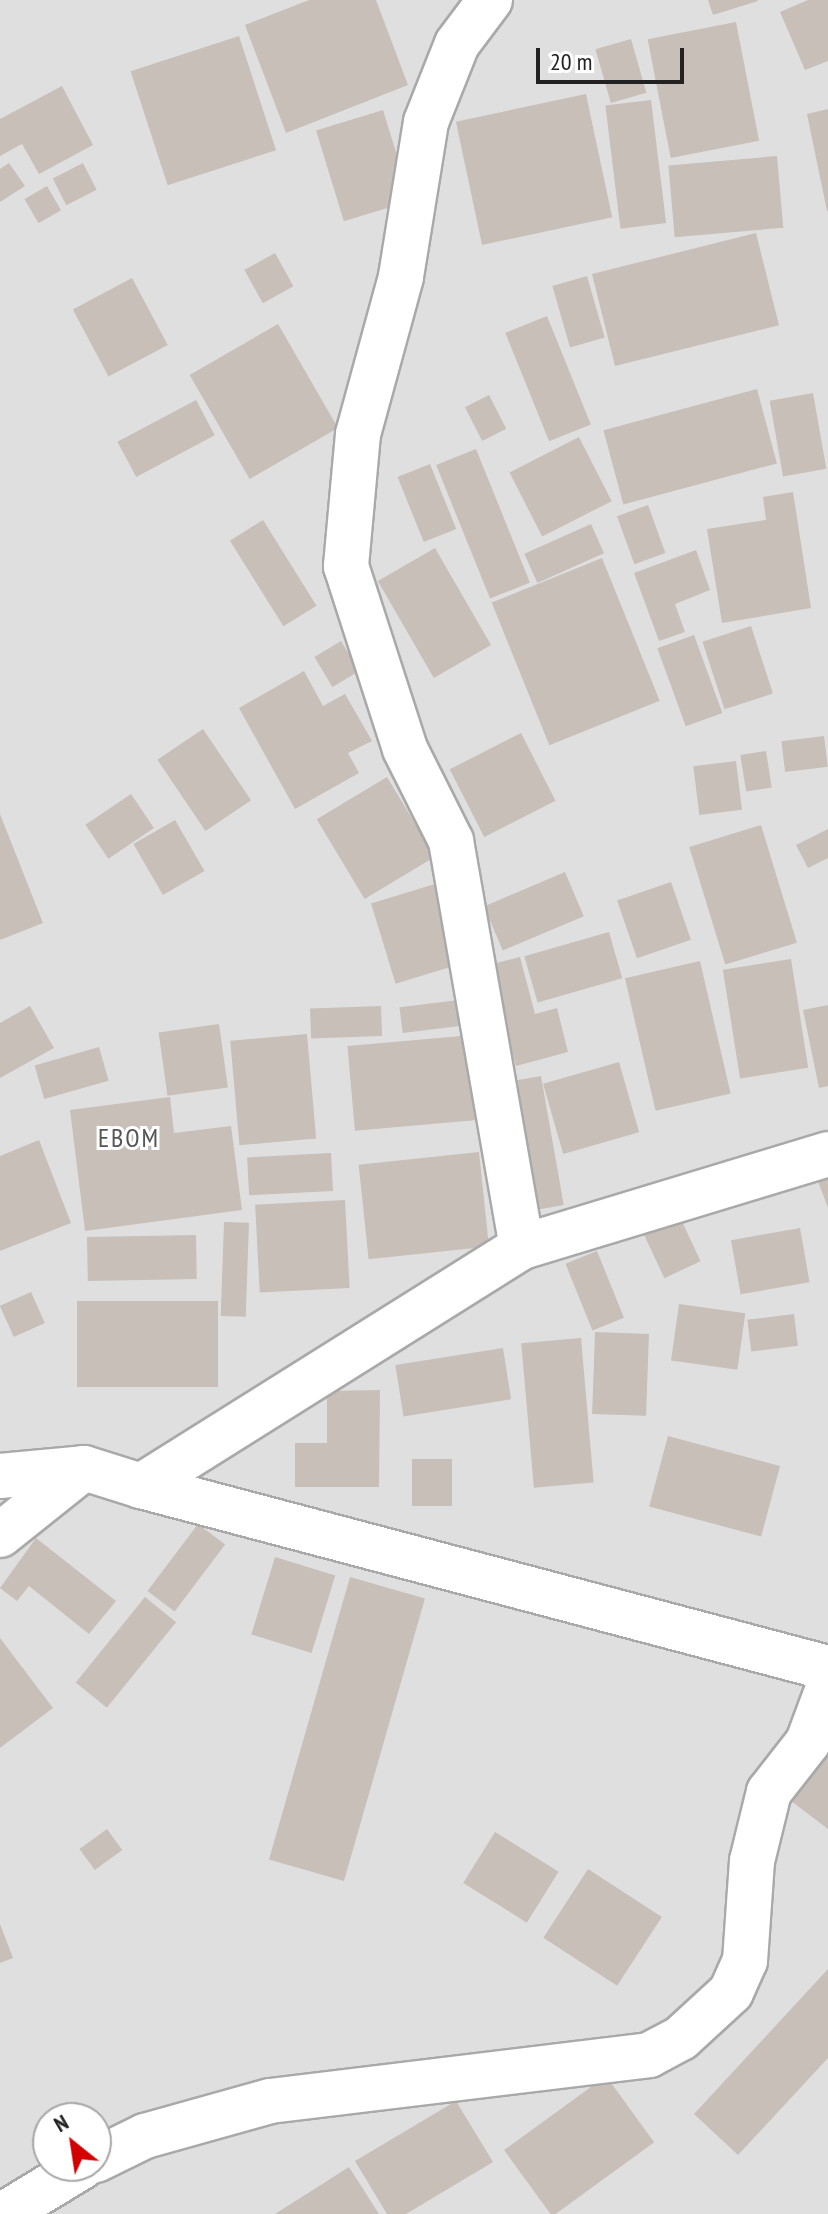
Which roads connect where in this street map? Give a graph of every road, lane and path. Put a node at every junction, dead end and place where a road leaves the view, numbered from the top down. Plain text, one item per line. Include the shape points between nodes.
1 (490, 0) edge
2 (828, 1154) edge
3 (522, 1247) junction
4 (84, 1468) junction
5 (0, 1476) edge
6 (141, 1486) junction
7 (0, 1535) edge
8 (828, 1668) edge
9 (828, 1688) edge
10 (112, 2152) edge
11 (57, 2182) edge
12 (4, 2214) edge

1 - 3 street via 457,44 426,122 401,277 358,434 346,566 405,749 451,841
2 - 3 street
3 - 6 street
4 - 5 street
4 - 6 street
4 - 7 street
6 - 8 street
9 - 10 street via 808,1742 769,1792 752,1861 745,1961 731,1992 681,2038 649,2055 270,2101 145,2136
11 - 12 street

